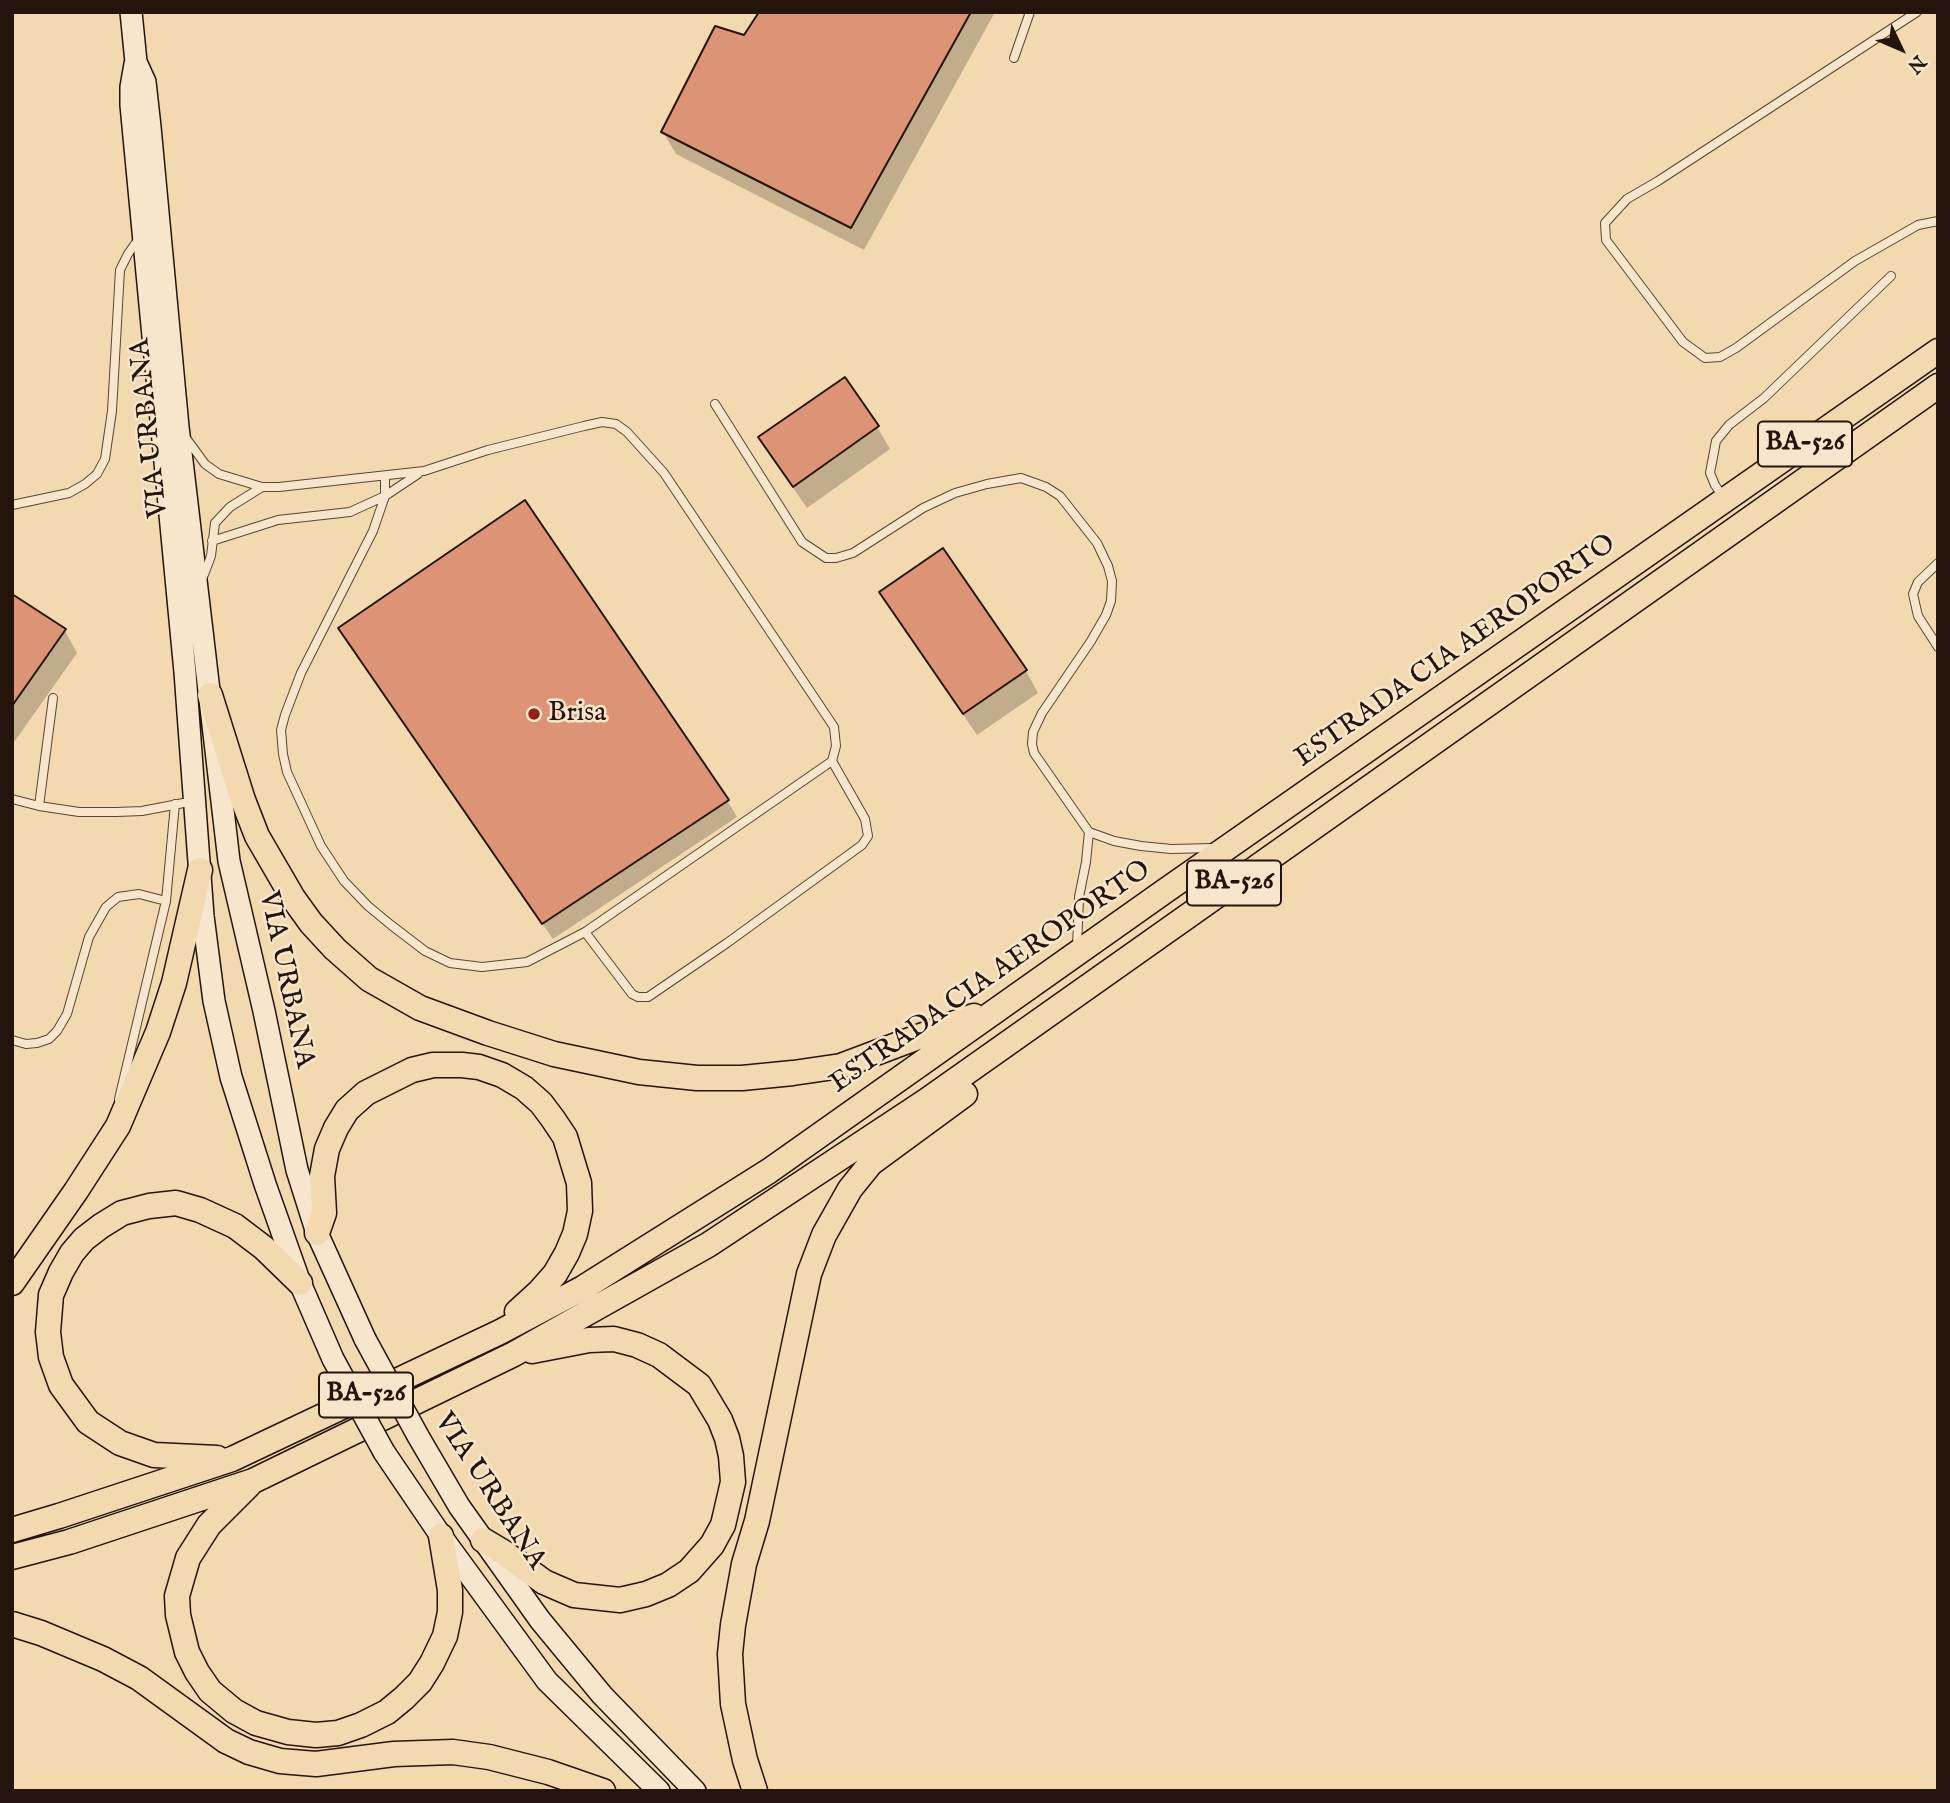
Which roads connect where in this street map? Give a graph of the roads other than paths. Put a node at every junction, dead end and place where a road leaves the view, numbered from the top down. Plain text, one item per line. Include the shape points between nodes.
1 (131, 12) edge
2 (1030, 12) edge
3 (1917, 12) edge
4 (1014, 58) dead end
5 (136, 62) junction
6 (1938, 222) edge
7 (144, 232) junction
8 (1891, 276) dead end
9 (1938, 351) edge
10 (1938, 386) edge
11 (715, 404) dead end
12 (178, 427) junction
13 (420, 472) junction
14 (385, 476) junction
15 (262, 487) junction
16 (385, 496) junction
17 (1725, 500) junction
18 (12, 505) edge
19 (212, 541) junction
20 (1938, 563) edge
21 (198, 590) junction
22 (1938, 647) edge
23 (210, 695) junction
24 (53, 698) dead end
25 (832, 761) junction
26 (1354, 798) junction
27 (12, 799) edge
28 (184, 803) junction
29 (39, 806) junction
30 (1089, 832) junction
31 (1227, 848) junction
32 (200, 870) junction
33 (166, 901) junction
34 (585, 932) junction
35 (1077, 954) junction
36 (1007, 1003) junction
37 (12, 1040) edge
38 (118, 1126) junction
39 (317, 1233) junction
40 (12, 1283) edge
41 (300, 1283) junction
42 (500, 1332) junction
43 (514, 1354) junction
44 (232, 1459) junction
45 (253, 1481) junction
46 (12, 1530) edge
47 (441, 1536) junction
48 (483, 1540) junction
49 (12, 1557) edge
50 (12, 1624) edge
51 (603, 1791) edge
52 (659, 1791) edge
53 (695, 1791) edge
54 (755, 1791) edge

1 - 5 main road, VIA URBANA
2 - 4 lane
3 - 6 lane via 1627,199 1605,223 1606,240 1683,342 1705,358 1720,357 1736,348 1855,261 1918,225
5 - 7 main road, VIA URBANA via 131,87
5 - 12 main road, VIA URBANA via 145,82
7 - 18 lane via 120,270 105,459 97,474 69,493
7 - 28 main road, VIA URBANA via 186,672
8 - 17 lane via 1716,441 1710,473
9 - 17 highway, ESTRADA CIA AEROPORTO / BA-526
10 - 26 highway, BA-526
11 - 30 lane via 802,542 825,558 853,554 923,508 987,484 1021,478 1060,496 1097,543 1112,581 1111,601 1091,641 1042,713 1032,732 1032,744
12 - 15 lane via 205,464 219,474
12 - 21 main road, VIA URBANA
13 - 14 lane
13 - 16 lane
13 - 25 lane via 602,422 616,424 664,473 834,727
14 - 15 lane
14 - 16 lane
15 - 19 lane via 221,515
16 - 19 lane via 350,512 278,520
16 - 34 lane via 373,531 301,673 281,730 287,772 315,834 344,881 368,906 425,951 450,963 482,967 527,962
17 - 31 highway, ESTRADA CIA AEROPORTO / BA-526
19 - 21 lane
20 - 22 lane via 1918,582 1913,594 1918,616
21 - 23 main road, VIA URBANA
23 - 36 highway via 257,836 293,898 335,949 369,979 419,1008 554,1054 639,1072 742,1078 841,1066
23 - 39 main road, VIA URBANA via 229,860 297,1170
24 - 29 lane
25 - 34 lane
25 - 34 lane via 865,819 867,836 862,845 727,943 648,997 638,997
26 - 43 highway, BA-526 via 903,1116 708,1245
26 - 54 highway via 1298,853 870,1163 850,1189 809,1274 734,1615 730,1654 733,1704
27 - 29 lane
28 - 29 lane via 116,812
28 - 32 main road, VIA URBANA
28 - 33 lane
30 - 31 lane via 1142,846
30 - 35 lane via 1079,897
31 - 35 highway, ESTRADA CIA AEROPORTO / BA-526
32 - 38 highway via 174,983
32 - 41 main road, VIA URBANA via 214,1001 231,1077
33 - 37 lane via 139,894 118,897 106,907 89,937 67,1014 57,1031 37,1043
33 - 38 lane via 120,1093
35 - 36 highway, ESTRADA CIA AEROPORTO / BA-526
36 - 42 highway, ESTRADA CIA AEROPORTO / BA-526 via 769,1171 583,1288
38 - 40 highway
39 - 42 highway via 324,1213 322,1176 327,1149 347,1110 366,1093 433,1065 480,1067 502,1075 541,1103 565,1137 579,1183 580,1211 575,1234 555,1273
39 - 48 main road, VIA URBANA, bridge via 365,1339
41 - 44 highway via 235,1226 176,1203 122,1213 100,1226 72,1253 51,1295 51,1357 61,1385 88,1422 120,1443 154,1455
41 - 47 main road, VIA URBANA, bridge via 332,1360 384,1452
42 - 44 highway, ESTRADA CIA AEROPORTO / BA-526
43 - 45 highway, BA-526
43 - 48 highway via 614,1339 659,1355 699,1385 709,1400 727,1438 733,1482 723,1525 712,1545 689,1571 646,1594 620,1600 574,1595 544,1582
44 - 46 highway, ESTRADA CIA AEROPORTO / BA-526
45 - 47 highway via 209,1525 188,1558 177,1596 182,1635 197,1672 210,1691 256,1723 288,1732 338,1733 378,1716 420,1682 445,1636 450,1612
45 - 49 highway, BA-526
47 - 52 main road, VIA URBANA via 547,1681
48 - 53 main road, VIA URBANA via 540,1620 602,1695
50 - 51 highway via 103,1659 139,1678 226,1741 280,1761 316,1764 453,1752 548,1772

